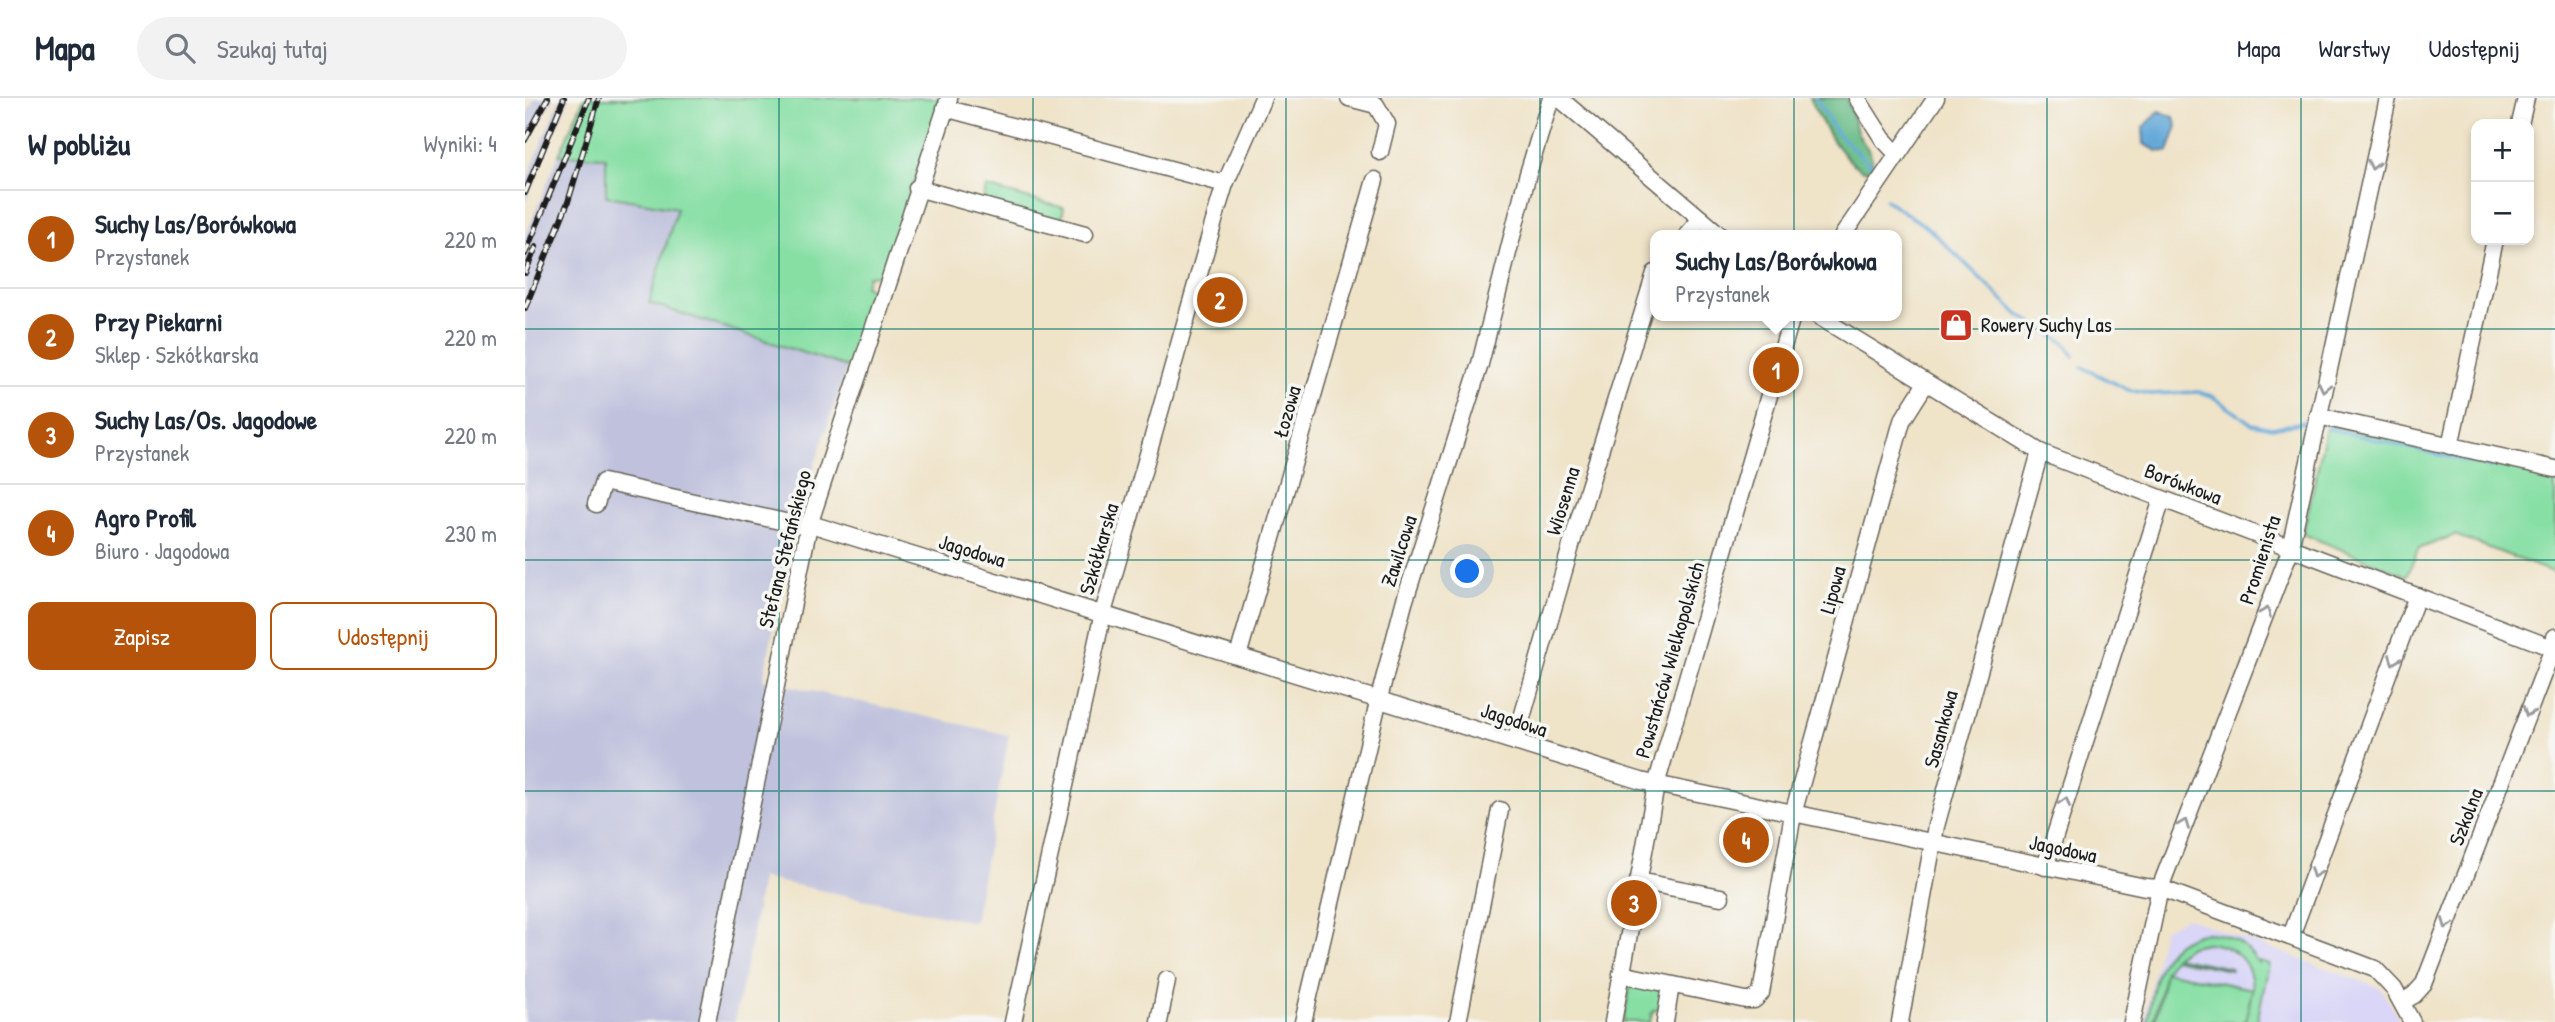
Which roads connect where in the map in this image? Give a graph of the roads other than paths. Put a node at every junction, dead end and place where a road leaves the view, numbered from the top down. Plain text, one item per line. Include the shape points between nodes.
1 (1263, 98) edge
2 (1349, 98) edge
3 (1551, 98) edge
4 (1559, 98) edge
5 (1857, 98) edge
6 (1935, 98) edge
7 (2388, 98) edge
8 (2526, 98) edge
9 (947, 103) edge
10 (2521, 119) edge
11 (1380, 152) dead end
12 (1897, 154) junction
13 (1375, 180) dead end
14 (1225, 184) junction
15 (918, 188) junction
16 (1701, 219) junction
17 (1691, 230) edge
18 (1714, 230) edge
19 (1846, 230) edge
20 (1085, 234) dead end
21 (2494, 245) edge
22 (1650, 290) edge
23 (1790, 321) edge
24 (1826, 321) edge
25 (1926, 383) junction
26 (2318, 416) junction
27 (2450, 446) junction
28 (2040, 452) junction
29 (2555, 469) edge
30 (2162, 499) junction
31 (596, 504) dead end
32 (809, 525) junction
33 (2290, 547) junction
34 (2417, 596) junction
35 (1103, 613) junction
36 (2554, 645) edge
37 (1238, 656) junction
38 (1379, 698) junction
39 (1515, 742) junction
40 (1656, 785) junction
41 (1500, 810) dead end
42 (1793, 814) junction
43 (1933, 842) junction
44 (2045, 867) junction
45 (1638, 881) junction
46 (2160, 888) junction
47 (1721, 897) dead end
48 (2291, 936) junction
49 (1621, 974) junction
50 (1167, 981) dead end
51 (1671, 985) junction
52 (2402, 1002) junction
53 (707, 1022) edge
54 (1013, 1022) edge
55 (1159, 1022) edge
56 (1304, 1022) edge
57 (1458, 1022) edge
58 (1613, 1022) edge
59 (1665, 1022) edge
60 (1900, 1022) edge
61 (2132, 1022) edge
62 (2412, 1022) edge

1 - 14 street, Szkółkarska
2 - 11 street via 1376,105 1387,124
3 - 38 street, Zawilcowa via 1480,364 1404,603
4 - 16 street
5 - 12 street
6 - 12 street
7 -> 26 street, Promienista
8 - 10 street
9 - 14 street
9 - 15 street, Stefana Stefańskiego
12 - 19 street
13 - 37 street, Łozowa
14 - 35 street, Szkółkarska
15 - 20 street
15 - 32 street, Stefana Stefańskiego
16 - 17 street
16 - 18 street
21 - 27 street
22 - 39 street, Wiosenna
23 - 40 street, Powstańców Wielkopolskich
24 - 25 street, Borówkowa
25 - 28 street, Borówkowa
25 - 42 street, Lipowa via 1902,421
26 - 27 street
26 - 33 street, Promienista
27 - 29 street
28 - 30 street, Borówkowa
28 - 43 street, Sasankowa
30 - 33 street, Borówkowa
44 -> 30 street
31 - 32 street, Jagodowa via 603,482
32 - 35 street, Jagodowa
32 - 53 street, Stefana Stefańskiego
33 - 34 street, Borówkowa
46 -> 33 street, Promienista
34 - 36 street, Borówkowa
34 -> 48 street
35 - 37 street, Jagodowa
35 - 54 street, Szkółkarska
36 -> 52 street, Szkolna via 2424,984
37 - 38 street, Jagodowa
38 - 39 street, Jagodowa
38 - 56 street, Zawilcowa
39 - 40 street, Jagodowa
40 - 42 street, Jagodowa
40 - 45 street, Powstańców Wielkopolskich
41 - 57 street
42 - 43 street, Jagodowa
42 - 51 street, Lipowa via 1761,993 1746,1000
43 - 44 street, Jagodowa
43 - 60 street, Sasankowa
44 - 46 street, Jagodowa
45 - 47 street
45 - 49 street, Powstańców Wielkopolskich
46 - 48 street, Jagodowa
46 - 61 street, Promienista
48 - 52 street, Jagodowa via 2375,969
49 - 51 street
49 - 58 street, Powstańców Wielkopolskich
50 - 55 street
51 - 59 street
52 - 62 street, Jagodowa

